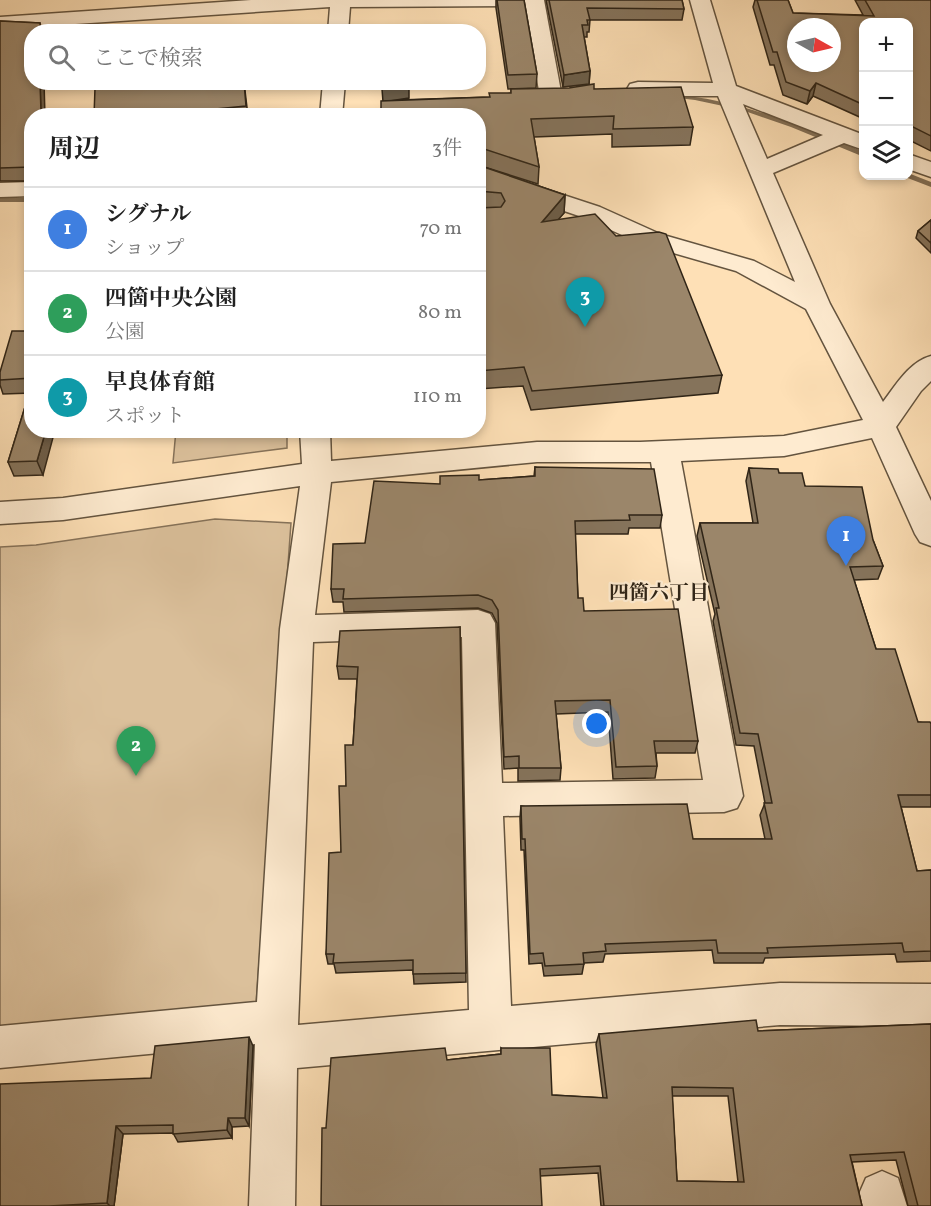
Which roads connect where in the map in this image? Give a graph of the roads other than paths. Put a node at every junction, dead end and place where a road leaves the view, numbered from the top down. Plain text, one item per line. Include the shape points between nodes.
1 (499, 0) edge
2 (514, 0) edge
3 (534, 0) edge
4 (700, 0) edge
5 (341, 1) edge
6 (0, 22) edge
7 (339, 24) edge
8 (616, 89) edge
9 (333, 90) edge
10 (550, 97) edge
11 (730, 100) junction
12 (332, 108) edge
13 (844, 141) edge
14 (913, 163) edge
15 (759, 167) junction
16 (931, 170) edge
17 (486, 177) edge
18 (24, 189) edge
19 (0, 190) edge
20 (817, 304) junction
21 (931, 365) edge
22 (881, 426) junction
23 (315, 438) edge
24 (664, 451) junction
25 (317, 473) junction
26 (0, 513) edge
27 (931, 534) edge
28 (297, 629) junction
29 (483, 800) junction
30 (931, 1005) edge
31 (491, 1029) junction
32 (277, 1034) junction
33 (0, 1047) edge
34 (272, 1206) edge

1 - 2 street
1 - 5 street
3 - 10 street
4 - 11 street
5 - 6 street
5 - 7 street
8 - 11 street
9 - 12 street
11 - 13 street
11 - 15 street
13 - 15 street
14 - 16 street
15 - 20 street
17 - 20 street via 591,212 651,238 745,266
18 - 19 street
20 - 22 street
21 - 22 street via 911,384
22 - 24 street via 784,446
22 - 27 street
23 - 25 street
24 - 25 street via 537,452
24 - 29 street via 724,796
25 - 26 street via 63,509
25 - 28 street
28 - 29 street via 478,623
28 - 32 street
29 - 31 street
30 - 31 street via 780,1004
31 - 32 street
32 - 33 street
32 - 34 street

